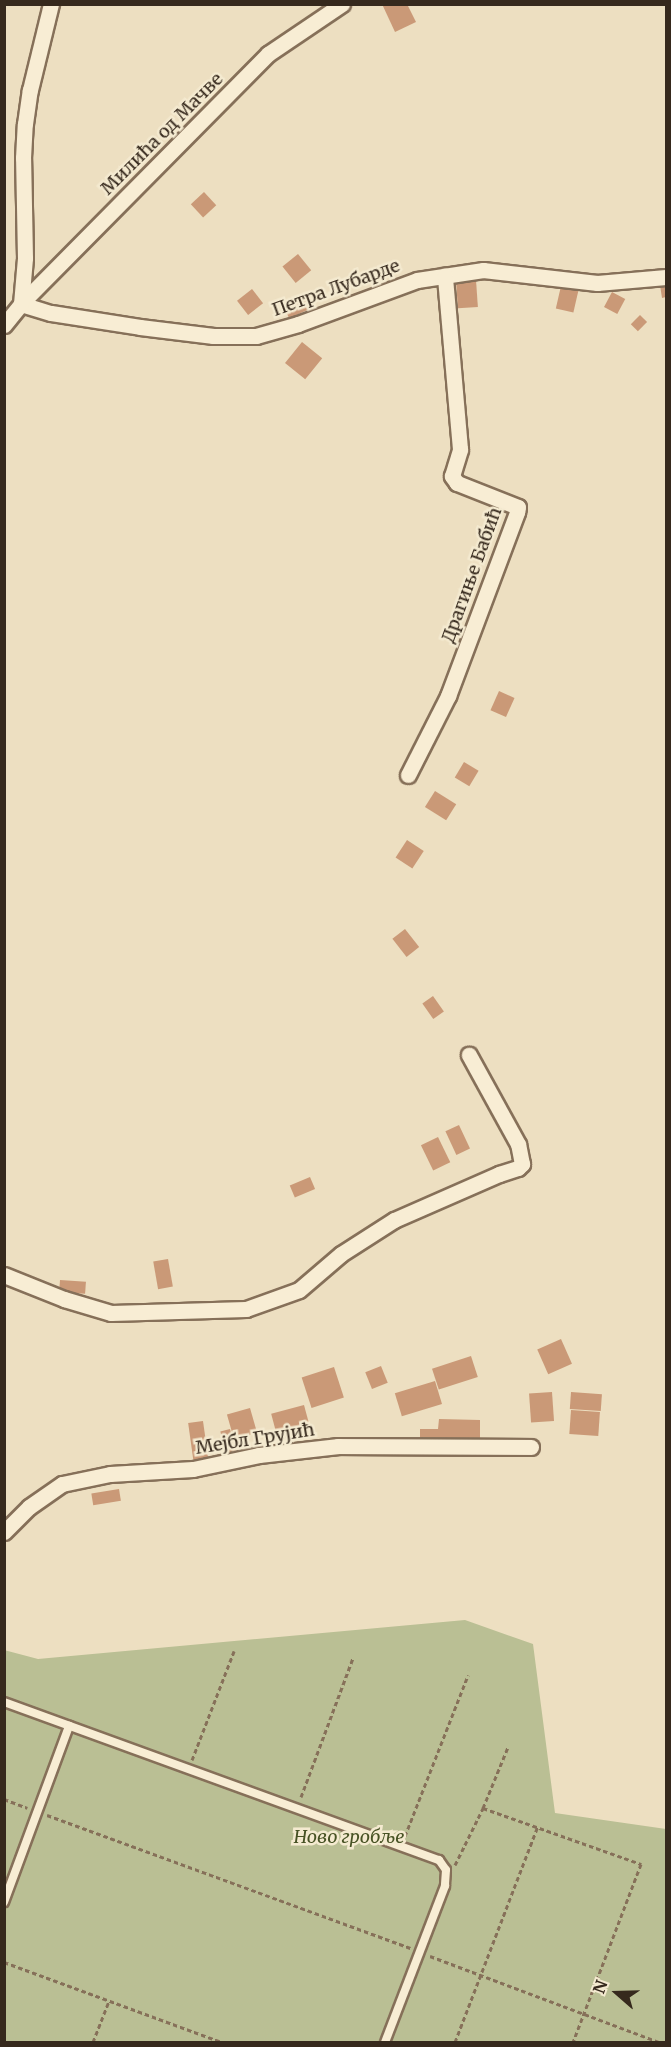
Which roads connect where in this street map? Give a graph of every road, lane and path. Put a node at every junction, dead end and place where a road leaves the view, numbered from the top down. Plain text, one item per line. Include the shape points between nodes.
1 (51, 4) edge
2 (342, 4) edge
3 (445, 276) junction
4 (666, 278) edge
5 (21, 304) junction
6 (4, 325) edge
7 (408, 775) dead end
8 (469, 1055) dead end
9 (4, 1275) edge
10 (531, 1447) dead end
11 (4, 1532) edge
12 (234, 1651) dead end
13 (353, 1658) dead end
14 (468, 1675) dead end
15 (4, 1701) edge
16 (69, 1726) junction
17 (508, 1747) dead end
18 (188, 1770) junction
19 (4, 1799) edge
20 (297, 1807) junction
21 (483, 1808) junction
22 (38, 1811) junction
23 (538, 1826) junction
24 (401, 1846) junction
25 (445, 1886) junction
26 (4, 1902) edge
27 (420, 1952) junction
28 (4, 1962) edge
29 (481, 1975) junction
30 (109, 2001) junction
31 (584, 2014) junction
32 (221, 2042) edge
33 (93, 2043) edge
34 (385, 2043) edge
35 (455, 2043) edge
36 (573, 2043) edge
37 (659, 2043) edge

1 - 5 street via 26,124
2 - 5 street, Милића од Мачве via 268,54
3 - 4 street, Петра Лубарде via 483,270 597,283
3 - 5 street, Петра Лубарде via 417,280 256,336 213,336 140,327 51,313
3 - 7 street, Драгиње Бабић via 460,449 452,476 457,483 518,507 448,696
5 - 6 street, Милића од Мачве
8 - 9 street via 518,1144 522,1164 394,1220 341,1254 299,1290 246,1309 111,1313
10 - 11 street, Мејбл Грујић via 339,1446 259,1455 193,1469 110,1474 62,1484
12 - 18 path
13 - 20 path
14 - 24 path
15 - 16 lane
16 - 18 lane
16 - 22 lane
17 - 21 path
18 - 20 lane
19 - 22 path
20 - 24 lane
21 - 23 path
21 - 25 path
22 - 26 lane
22 - 27 path
23 - 29 path
23 - 31 path via 641,1864
24 - 25 lane via 439,1860 446,1870
25 - 27 lane
27 - 29 path
27 - 34 lane
28 - 30 path
29 - 31 path
29 - 35 path
30 - 32 path
30 - 33 path
31 - 36 path
31 - 37 path

